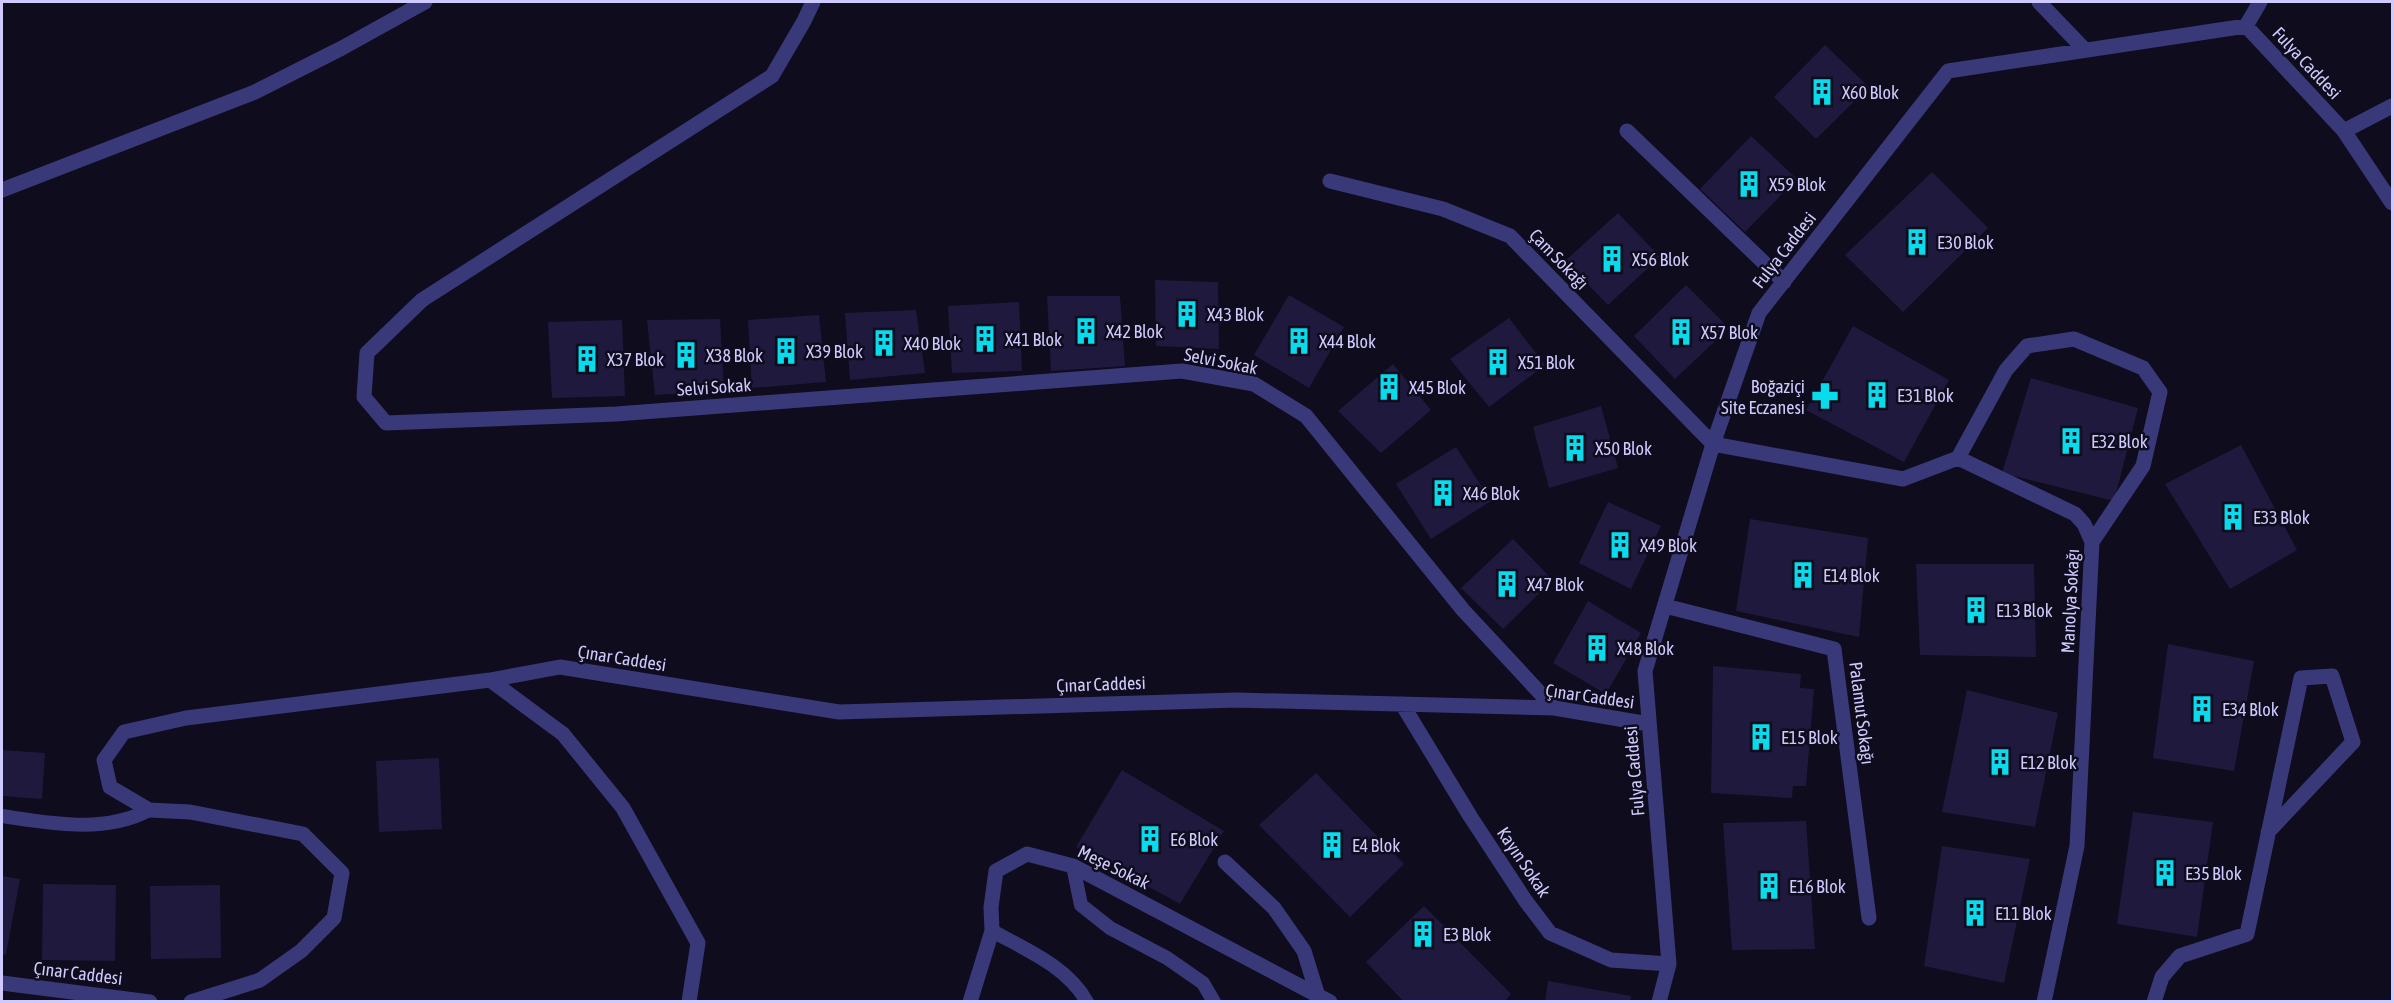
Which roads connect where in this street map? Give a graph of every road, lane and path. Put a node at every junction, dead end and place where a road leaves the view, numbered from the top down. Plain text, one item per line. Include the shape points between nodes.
1 (425, 2) edge
2 (813, 2) edge
3 (2039, 2) edge
4 (2260, 2) edge
5 (2246, 26) junction
6 (2085, 51) junction
7 (2392, 106) edge
8 (1627, 131) dead end
9 (2344, 131) junction
10 (1330, 181) dead end
11 (2, 190) edge
12 (2392, 203) edge
13 (1784, 282) junction
14 (1713, 444) junction
15 (1958, 458) junction
16 (2092, 542) junction
17 (1665, 606) junction
18 (490, 680) junction
19 (1402, 704) junction
20 (1554, 708) junction
21 (1649, 724) junction
22 (149, 810) junction
23 (2, 816) edge
24 (2268, 832) junction
25 (1225, 862) dead end
26 (1073, 866) junction
27 (1869, 918) dead end
28 (992, 931) junction
29 (1669, 964) junction
30 (2, 983) edge
31 (1324, 997) edge
32 (150, 1002) edge
33 (191, 1002) edge
34 (689, 1002) edge
35 (970, 1002) edge
36 (1087, 1002) edge
37 (1214, 1002) edge
38 (1659, 1002) edge
39 (2044, 1002) edge
40 (2154, 1002) edge

1 - 11 street via 255,92
2 - 20 street, Selvi Sokak via 772,76 422,300 367,353 364,397 386,423 616,414 1182,371 1254,384 1306,416 1463,610
3 - 6 street
4 - 5 street
5 - 6 street, Fulya Caddesi
5 - 9 street, Fulya Caddesi
6 - 13 street, Fulya Caddesi via 1948,71
7 - 9 street
8 - 13 street
9 - 12 street, Fulya Caddesi
10 - 14 street, Çam Sokağı via 1443,209 1510,237
13 - 14 street, Fulya Caddesi via 1759,313
14 - 15 street via 1903,479
14 - 17 street, Fulya Caddesi
15 - 16 street, Manolya Sokağı via 2075,514
15 - 16 street via 2006,370 2027,346 2074,339 2143,368 2160,392 2143,466
16 - 39 street, Manolya Sokağı via 2078,846
17 - 21 street, Fulya Caddesi via 1645,671
17 - 27 street, Palamut Sokağı via 1834,649
18 - 19 street, Çınar Caddesi via 560,668 839,712 1237,700
18 - 22 street, Çınar Caddesi via 186,718 124,732 104,760 110,788
18 - 34 street via 563,734 623,808 698,943
19 - 20 street, Çınar Caddesi
19 - 29 street, Kayın Sokak via 1470,816 1550,933 1611,960
20 - 21 street, Çınar Caddesi
21 - 29 street, Fulya Caddesi
22 - 23 lane via 130,820 71,825
22 - 33 street, Çınar Caddesi via 190,812 303,834 342,873 334,918 302,951 260,980
24 - 24 street via 2353,742 2332,676 2301,678
24 - 40 street via 2247,934 2180,956 2162,977
25 - 31 street via 1274,908 1304,951
26 - 28 street, Meşe Sokak via 1027,854 996,871
26 - 31 street, Meşe Sokak
26 - 37 lane via 1081,905 1110,928 1167,958 1203,983
28 - 35 street, Meşe Sokak
28 - 36 lane via 1050,963 1083,993
29 - 38 street, Fulya Caddesi
30 - 32 street, Çınar Caddesi

